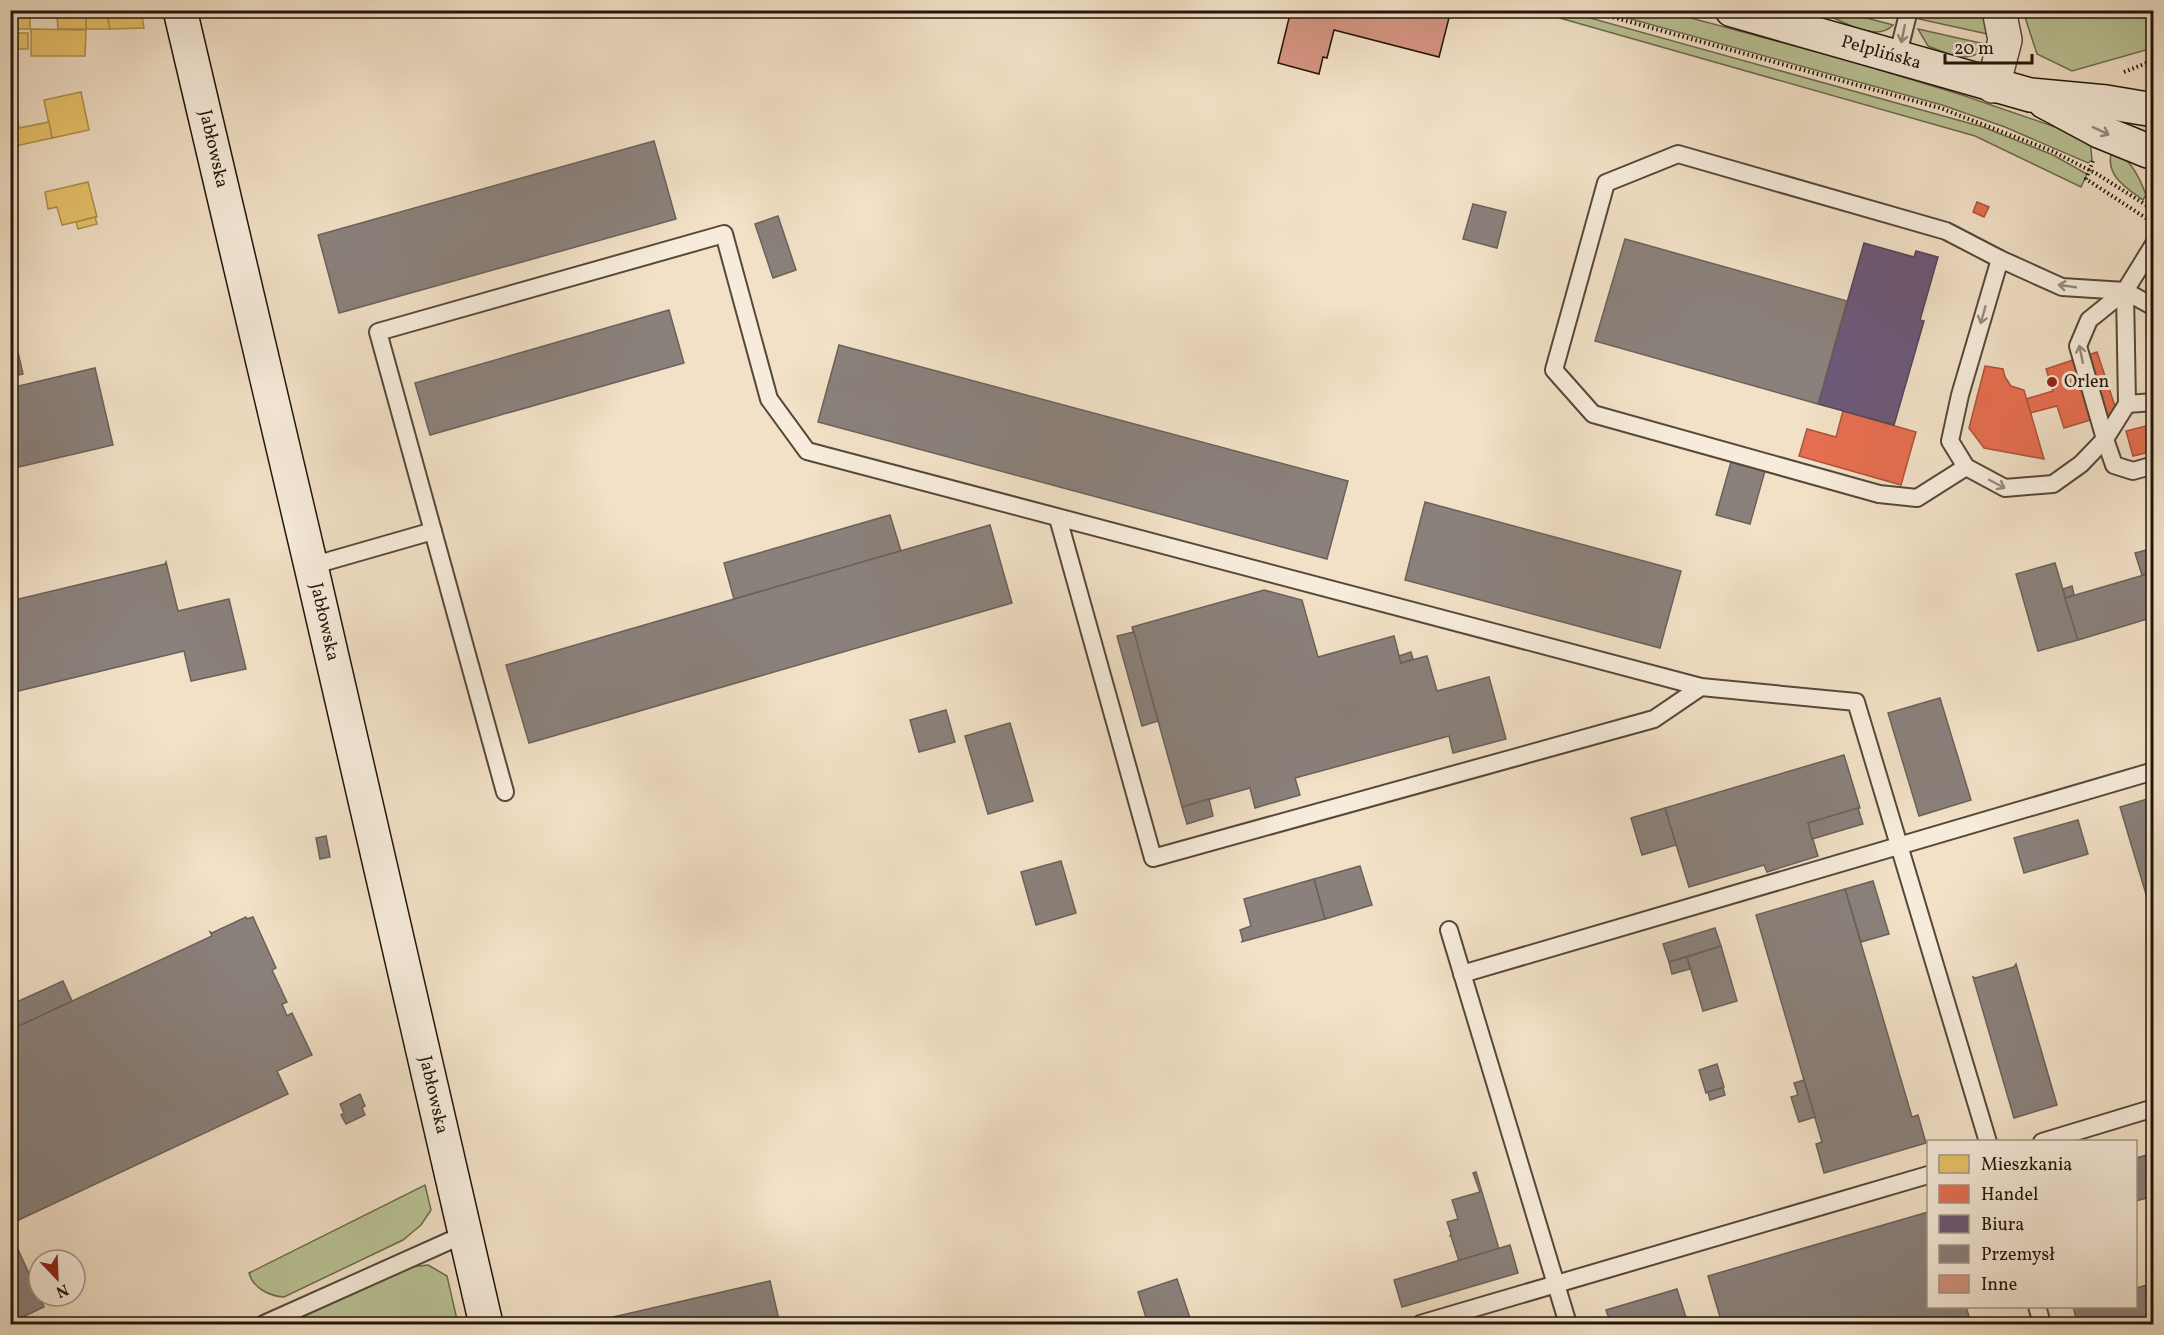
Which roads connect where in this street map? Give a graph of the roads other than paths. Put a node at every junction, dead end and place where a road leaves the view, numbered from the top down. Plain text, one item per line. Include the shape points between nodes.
1 (180, 10) edge
2 (1732, 10) edge
3 (1909, 10) edge
4 (1999, 10) edge
5 (1898, 58) junction
6 (1993, 86) junction
7 (2030, 95) junction
8 (2154, 110) edge
9 (2152, 150) edge
10 (2154, 244) edge
11 (2000, 259) junction
12 (2126, 291) junction
13 (2154, 307) edge
14 (2154, 402) edge
15 (2127, 404) junction
16 (2105, 439) junction
17 (2154, 465) edge
18 (1966, 466) junction
19 (1058, 518) junction
20 (433, 531) junction
21 (311, 566) junction
22 (1701, 687) junction
23 (2154, 771) edge
24 (505, 792) dead end
25 (1899, 846) junction
26 (1449, 930) dead end
27 (1462, 974) junction
28 (2154, 1108) edge
29 (1987, 1140) edge
30 (2049, 1140) edge
31 (1927, 1176) edge
32 (465, 1234) junction
33 (1557, 1284) junction
34 (2038, 1308) edge
35 (264, 1324) edge
36 (486, 1324) edge
37 (1420, 1324) edge
38 (1568, 1324) edge
39 (2042, 1324) edge

1 - 21 main road, Jabłowska
2 - 5 main road, Pelplińska
3 -> 5 lane
4 - 6 main road via 2005,40
5 - 6 main road, Pelplińska
6 - 7 main road, Pelplińska
7 - 8 main road, Pelplińska
7 -> 9 main road, Pelplińska via 2099,130
10 - 12 lane
12 -> 11 lane via 2062,287
11 -> 18 lane via 1950,441
11 - 18 lane via 1946,231 1678,154 1606,183 1554,370 1593,414 1879,494 1917,498
12 - 13 lane
12 - 15 lane
16 -> 12 lane via 2078,346 2089,320
14 - 15 lane
15 - 16 lane
16 - 17 lane via 2114,465 2133,471
18 -> 16 lane via 2005,489 2053,484 2082,464
19 - 20 lane via 807,451 769,399 724,234 378,332
19 - 22 lane
19 - 22 lane via 1153,858 1654,719
20 - 21 lane
20 - 24 lane
21 - 32 main road, Jabłowska
22 - 25 lane via 1856,702
23 - 25 lane
25 - 27 lane
25 - 29 lane
26 - 27 lane
27 - 33 lane
28 - 30 lane
31 - 33 lane
32 - 35 lane
32 - 36 main road, Jabłowska
33 - 37 lane
33 - 38 lane
34 - 39 lane

